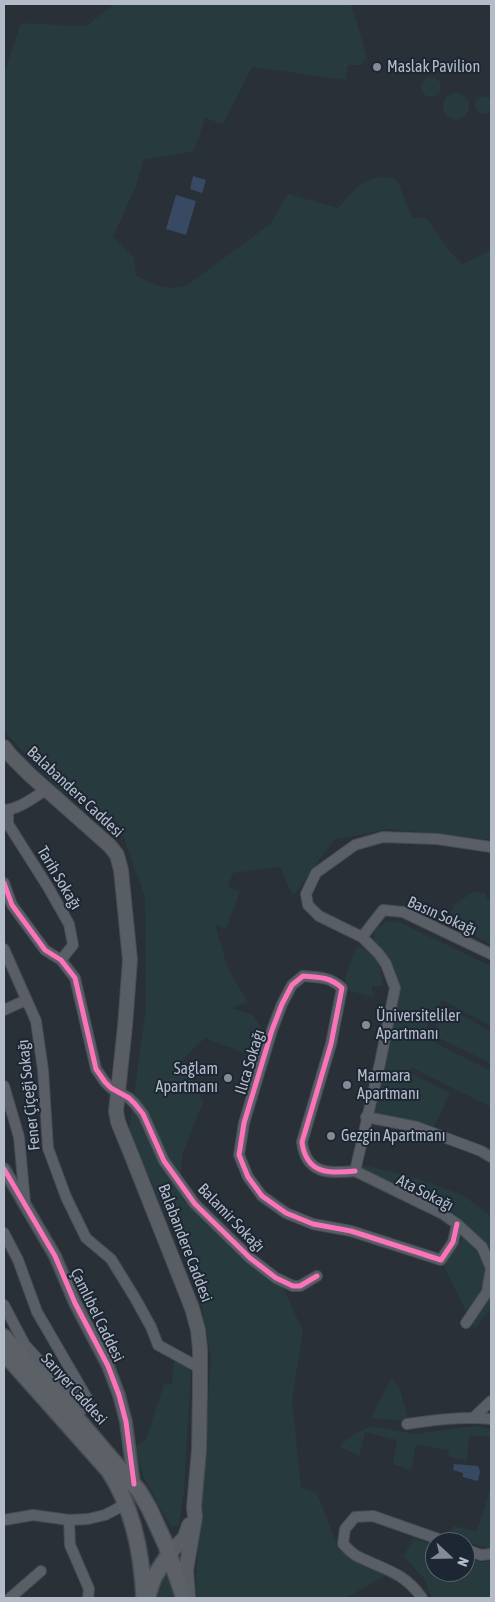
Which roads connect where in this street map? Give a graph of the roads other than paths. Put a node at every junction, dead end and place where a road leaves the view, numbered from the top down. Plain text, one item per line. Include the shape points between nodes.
1 (4, 747) edge
2 (46, 790) junction
3 (6, 810) edge
4 (491, 848) edge
5 (4, 883) edge
6 (362, 938) junction
7 (4, 949) edge
8 (491, 954) edge
9 (61, 960) junction
10 (26, 1000) junction
11 (4, 1010) edge
12 (4, 1086) edge
13 (117, 1092) junction
14 (366, 1118) junction
15 (491, 1158) edge
16 (4, 1169) edge
17 (355, 1171) junction
18 (24, 1203) junction
19 (457, 1224) junction
20 (4, 1233) edge
21 (317, 1276) dead end
22 (4, 1305) edge
23 (466, 1323) dead end
24 (4, 1338) edge
25 (4, 1353) edge
26 (200, 1368) junction
27 (491, 1401) edge
28 (79, 1411) junction
29 (474, 1417) junction
30 (491, 1419) edge
31 (407, 1424) dead end
32 (127, 1436) junction
33 (121, 1468) junction
34 (127, 1487) junction
35 (126, 1504) junction
36 (194, 1507) junction
37 (4, 1520) edge
38 (69, 1520) junction
39 (188, 1531) junction
40 (160, 1532) junction
41 (425, 1534) edge
42 (475, 1553) edge
43 (169, 1554) junction
44 (491, 1554) edge
45 (41, 1571) dead end
46 (10, 1598) edge
47 (88, 1598) edge
48 (146, 1598) edge
49 (184, 1598) edge
50 (188, 1598) edge
51 (422, 1598) edge

1 - 2 main road, Balabandere Caddesi
2 - 3 street
2 - 13 main road, Balabandere Caddesi via 110,846 117,855 121,870 130,960
3 - 9 street, Tarih Sokağı via 8,824 69,924 73,945
4 - 6 street via 437,839 383,837 355,845 316,873 306,894 308,905 319,916
5 - 9 street, Balamir Sokağı via 12,905 45,950
6 - 8 street, Basın Sokağı via 383,910 403,912
6 - 14 street via 383,959 395,988
7 - 10 street, Fener Çiçeği Sokağı
9 - 13 street, Balamir Sokağı via 75,978 96,1069
10 - 11 street
10 - 26 street, Fener Çiçeği Sokağı via 36,1021 48,1148 66,1197 86,1238 111,1260 135,1298 158,1345
12 - 18 street via 19,1137
13 - 21 street, Balamir Sokağı via 136,1104 164,1161 195,1204 250,1258 276,1278 293,1286 300,1286
13 - 26 main road, Balabandere Caddesi via 118,1122 192,1308 199,1339
14 - 15 street via 417,1127
14 - 17 street
16 - 18 street, Çamlıbel Caddesi
17 - 19 street, Ata Sokağı via 429,1206
17 - 19 street, Ilıca Sokağı via 334,1174 321,1170 303,1153 302,1142 331,1044 342,988 324,977 303,976 292,986 282,1004 244,1123 239,1155 248,1177 262,1196 286,1213 313,1224 351,1232 441,1260 453,1242
18 - 32 street, Çamlıbel Caddesi via 55,1256 108,1366 119,1395
19 - 23 street, Ata Sokağı via 482,1247 491,1268 487,1292
20 - 28 street via 18,1260 37,1312 88,1398 88,1405
22 - 28 street via 25,1345
24 - 28 main road, Sarıyer Caddesi
25 - 34 main road, Sarıyer Caddesi
26 - 36 main road, Balabandere Caddesi via 199,1450
27 - 29 street
28 - 33 main road, Sarıyer Caddesi
29 - 30 street
29 - 31 street
32 - 33 street
32 - 34 street, Çamlıbel Caddesi
33 - 34 main road
34 - 35 main road, Sarıyer Caddesi
34 - 40 main road, Sarıyer Caddesi via 149,1508
35 - 38 street via 105,1515
35 - 48 main road, Sarıyer Caddesi via 139,1553
36 - 39 main road
36 - 50 main road via 194,1531 186,1570
37 - 38 street via 33,1515
38 - 47 street via 70,1545 89,1589
39 - 40 main road via 176,1534
39 - 43 main road
40 - 43 main road, Sarıyer Caddesi
41 - 51 street via 373,1516 355,1517 345,1529 343,1544 357,1557 394,1572 415,1588
42 - 44 street
43 - 48 main road via 154,1577
43 - 49 main road, Sarıyer Caddesi
45 - 46 street

